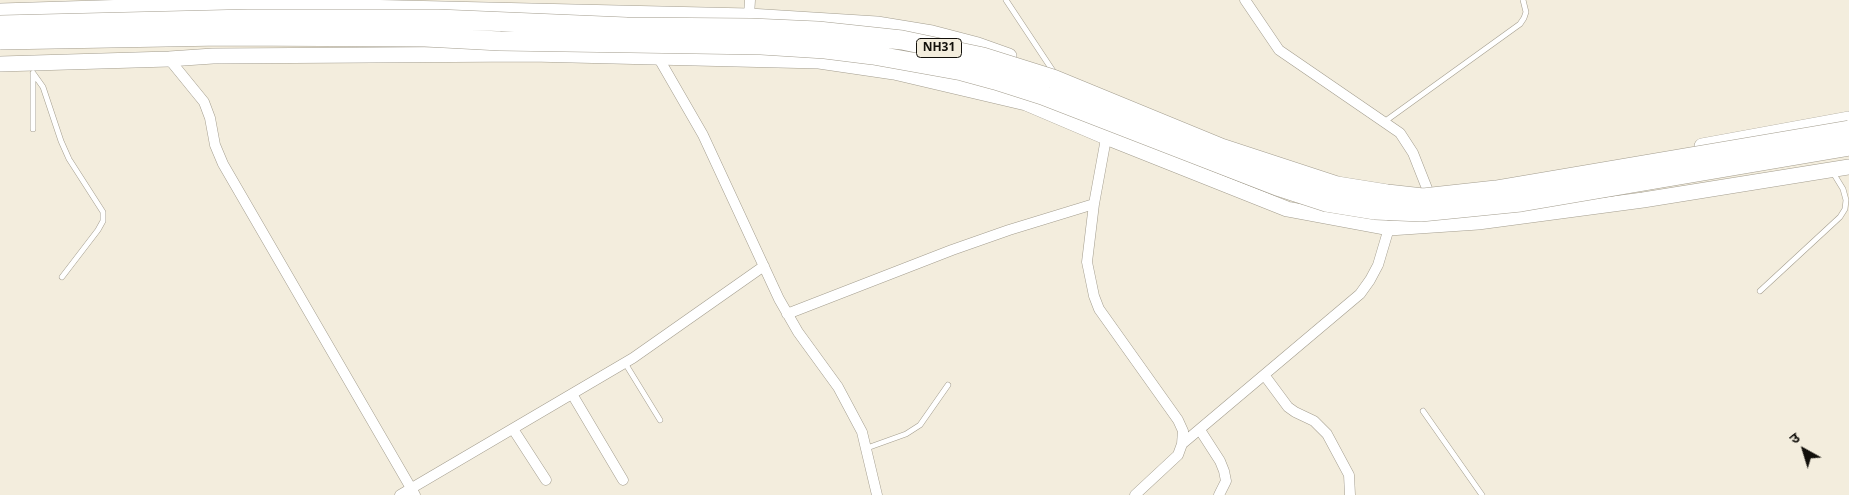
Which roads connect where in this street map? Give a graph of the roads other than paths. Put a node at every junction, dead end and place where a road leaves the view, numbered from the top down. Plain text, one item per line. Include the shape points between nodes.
1 (750, 0) edge
2 (1006, 0) edge
3 (1245, 0) edge
4 (1523, 0) edge
5 (0, 11) edge
6 (749, 16) junction
7 (0, 25) edge
8 (0, 40) edge
9 (658, 57) junction
10 (169, 59) junction
11 (0, 64) edge
12 (34, 68) junction
13 (1053, 71) junction
14 (1109, 93) junction
15 (1849, 119) edge
16 (1383, 122) junction
17 (33, 129) dead end
18 (1849, 130) edge
19 (1106, 137) junction
20 (1849, 146) edge
21 (1849, 167) edge
22 (1832, 170) junction
23 (1428, 191) junction
24 (1094, 204) junction
25 (1389, 228) junction
26 (764, 266) junction
27 (62, 276) dead end
28 (1760, 291) dead end
29 (787, 314) junction
30 (624, 363) junction
31 (1264, 376) junction
32 (948, 386) dead end
33 (572, 394) junction
34 (1423, 411) dead end
35 (660, 420) dead end
36 (513, 429) junction
37 (1200, 430) junction
38 (1182, 444) junction
39 (867, 448) junction
40 (546, 480) dead end
41 (623, 480) dead end
42 (413, 492) edge
43 (400, 495) edge
44 (877, 495) edge
45 (1134, 495) edge
46 (1219, 495) edge
47 (1350, 495) edge
48 (1482, 495) edge

1 - 6 street
2 - 13 lane
3 - 16 street via 1279,50
4 - 16 lane via 1526,12 1520,24
5 - 6 street via 228,4
6 - 13 street via 877,24 932,33
7 - 18 highway, NH31, bridge via 248,19 438,19 627,27 751,28 902,40 983,57 1053,79 1222,148 1337,186 1423,198 1496,190
8 - 20 highway, NH31, bridge via 415,37 510,42 761,45 835,50 962,71 995,80 1277,186 1326,202 1375,210 1421,212 1521,202
9 - 10 street via 531,54
9 - 19 street via 819,61 894,72 1026,103
9 - 26 street via 703,135
10 - 12 street
10 - 42 street via 204,102 223,164
11 - 12 street
12 - 17 lane
12 - 27 lane via 69,159 103,212 98,230
13 - 14 street
14 - 19 street
14 - 23 street via 1266,156 1346,180
15 - 23 street via 1560,173
16 - 23 street via 1407,142
19 - 24 street
19 - 25 street via 1287,209
21 - 22 street
22 - 25 street via 1478,222
22 - 28 lane via 1843,189 1845,209
24 - 29 street via 952,250
24 - 38 street via 1087,262 1094,296 1178,420 1183,431
25 - 31 street via 1378,266 1360,294
26 - 29 street
26 - 30 street
29 - 39 street via 846,400
30 - 33 street
30 - 35 lane
31 - 37 street
31 - 47 street via 1288,407 1314,421 1327,434 1349,475
32 - 39 lane via 920,424 906,434
33 - 36 street
33 - 41 street
34 - 48 lane
36 - 40 street
36 - 42 street
37 - 38 street
37 - 46 street via 1224,471 1226,481
38 - 45 street via 1178,455
39 - 44 street
42 - 43 street

